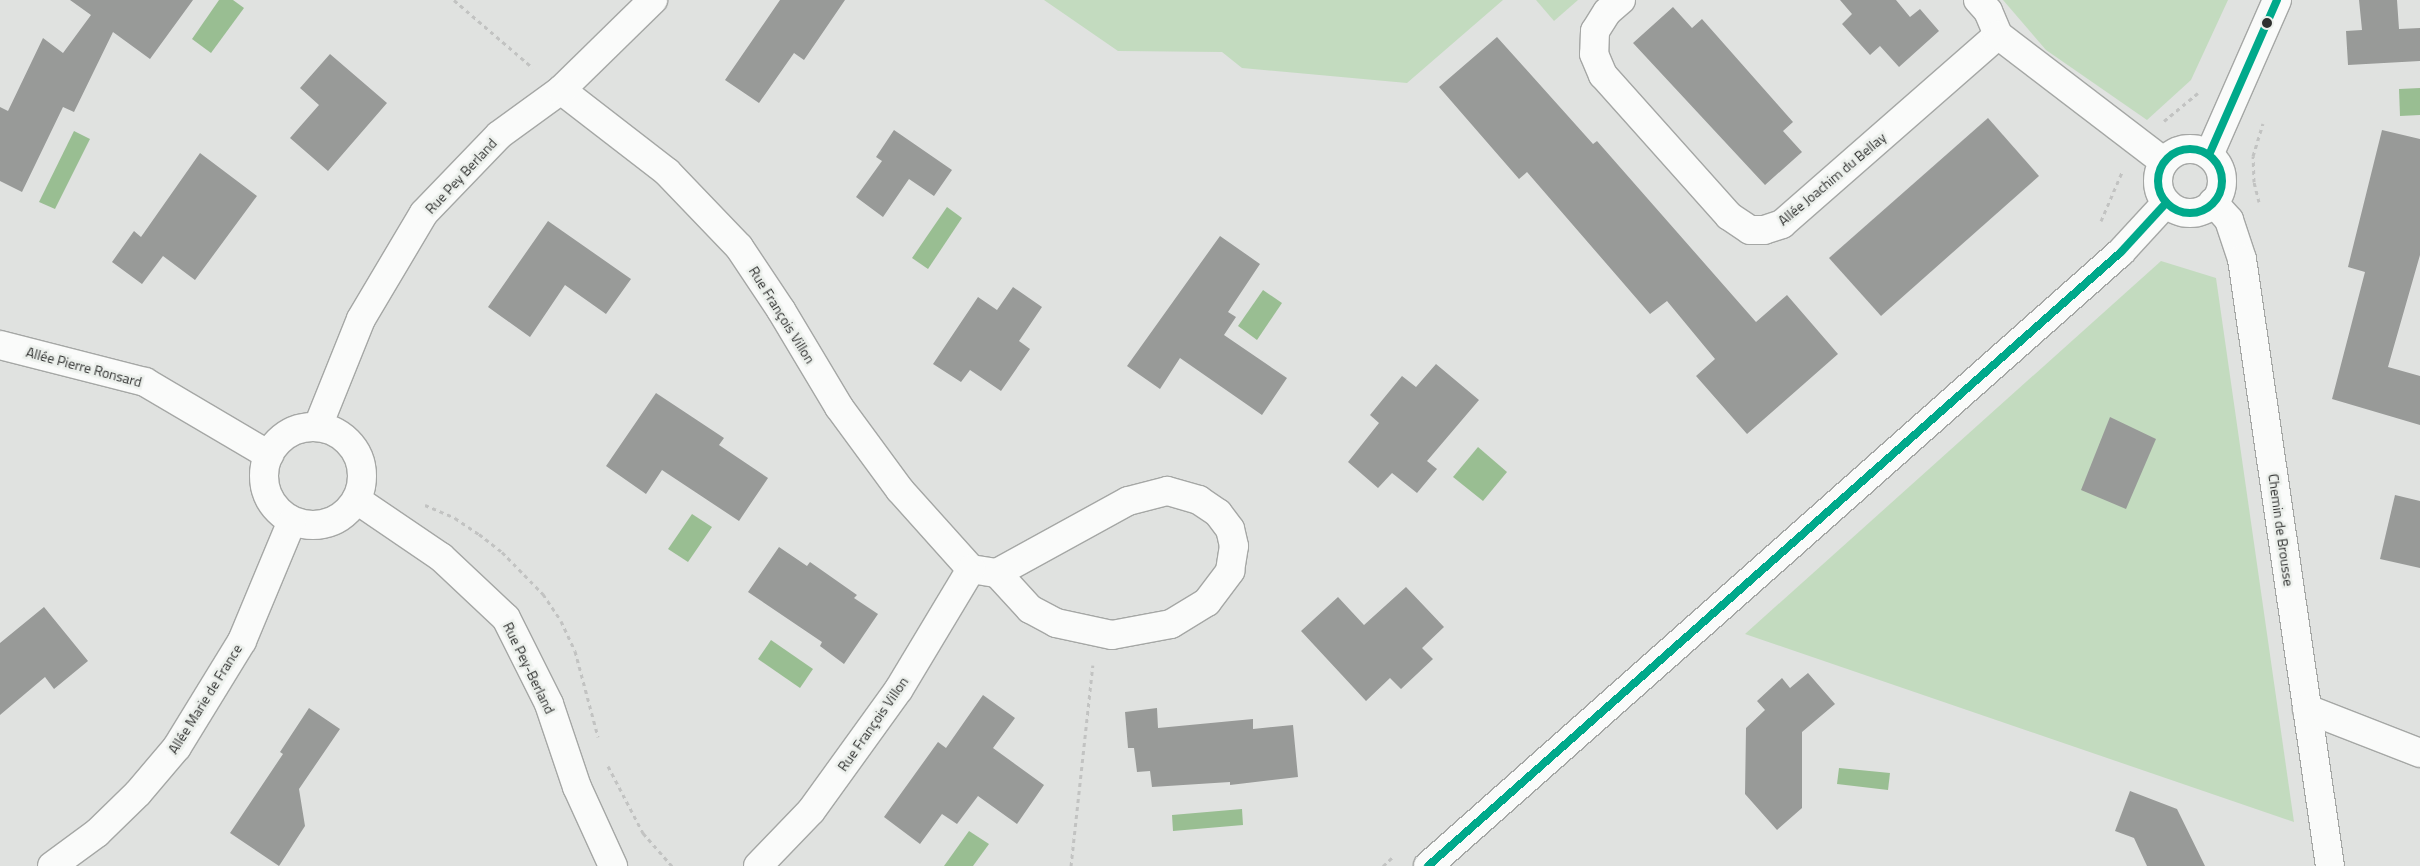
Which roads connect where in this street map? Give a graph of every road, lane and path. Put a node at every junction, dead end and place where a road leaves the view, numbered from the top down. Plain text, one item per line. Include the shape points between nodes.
1 (454, 0) edge
2 (653, 0) edge
3 (1621, 0) edge
4 (1978, 0) edge
5 (2277, 0) edge
6 (1998, 35) junction
7 (536, 70) dead end
8 (562, 90) junction
9 (2209, 155) junction
10 (2164, 162) junction
11 (2213, 202) junction
12 (2166, 203) junction
13 (0, 345) edge
14 (318, 426) junction
15 (269, 455) junction
16 (356, 500) junction
17 (292, 521) junction
18 (984, 571) junction
19 (1094, 662) dead end
20 (2307, 709) junction
21 (2420, 753) edge
22 (52, 866) edge
23 (613, 866) edge
24 (758, 866) edge
25 (1071, 866) edge
26 (1428, 866) edge
27 (2330, 866) edge

1 - 7 path
2 - 8 street, Rue Pey Berland
3 - 6 street, Allée Joachim du Bellay via 1607,12 1595,31 1594,54 1604,75 1729,216 1750,230 1764,230 1782,224
4 - 6 street via 1988,11
5 - 9 street
6 - 10 street
8 - 14 street, Rue Pey Berland via 499,135 424,213 361,319
8 - 18 street, Rue François Villon via 667,172 738,247 844,415 900,490
9 - 10 street via 2188,148 2177,151
9 - 11 street via 2217,162 2222,184
10 - 12 street via 2158,185
11 - 12 street via 2204,209 2184,212
11 - 20 street, Chemin de Brousse via 2229,220 2242,259
12 - 26 street via 2121,252
13 - 15 street, Allée Pierre Ronsard via 145,382
14 - 15 street via 289,434 277,442
14 - 16 street via 347,441 356,454 361,469
15 - 17 street via 264,470 268,492 280,512
16 - 17 street via 335,520 306,524
16 - 23 street, Rue Pey-Berland via 441,557 506,618 549,704 577,787
17 - 22 street, Allée Marie de France via 242,641 177,747 138,793 96,833
18 - 18 street, Rue François Villon via 1030,609 1056,623 1112,635 1171,624 1207,602 1230,571 1234,546 1230,529 1218,512 1199,500 1167,491 1128,501
18 - 24 street, Rue François Villon via 811,811
19 - 25 path
20 - 21 street
20 - 27 street, Chemin de Brousse

